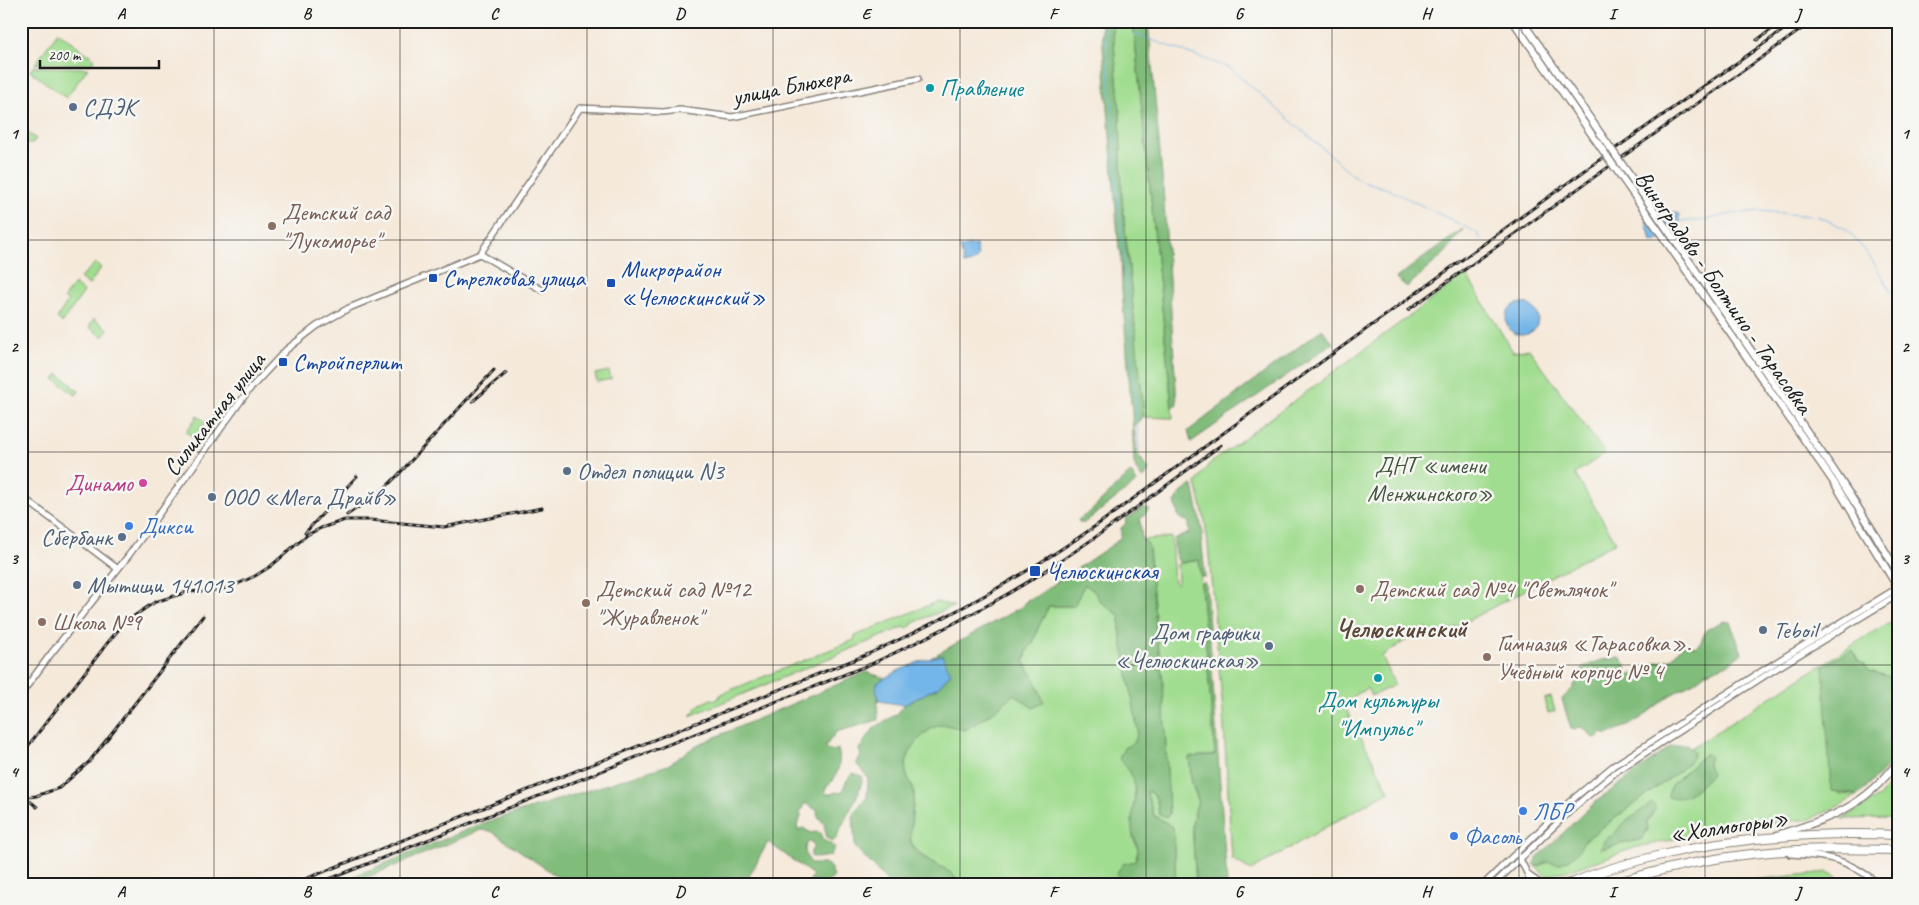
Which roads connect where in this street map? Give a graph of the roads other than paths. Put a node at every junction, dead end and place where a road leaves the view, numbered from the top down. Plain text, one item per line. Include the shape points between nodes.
1 (1513, 21) edge
2 (1522, 21) edge
3 (918, 79) dead end
4 (1671, 241) junction
5 (480, 254) junction
6 (542, 290) dead end
7 (21, 496) edge
8 (118, 569) junction
9 (1898, 573) edge
10 (1898, 588) edge
11 (1893, 595) dead end
12 (1778, 664) junction
13 (21, 694) edge
14 (1898, 761) edge
15 (1898, 835) edge
16 (1772, 836) junction
17 (1898, 850) edge
18 (1515, 852) junction
19 (1762, 852) junction
20 (1520, 858) junction
21 (1528, 875) junction
22 (1572, 883) edge
23 (1484, 884) edge
24 (1494, 884) edge
25 (1530, 884) edge
26 (1541, 884) edge
27 (1559, 884) edge
28 (1612, 884) edge
29 (1879, 884) edge

1 - 4 main road, Виноградово - Болтино - Тарасовка, bridge
2 - 4 main road, Виноградово - Болтино - Тарасовка, bridge
3 - 5 street, улица Блюхера via 732,117 680,110 580,108
4 - 9 main road, Виноградово - Болтино - Тарасовка via 1837,475
4 - 10 main road, Виноградово - Болтино - Тарасовка via 1835,484
5 - 6 street
5 - 8 street, Силикатная улица via 349,308 317,326 286,350 248,391
7 - 8 street
8 - 13 street, Силикатная улица
11 - 12 street
12 - 18 street via 1613,766
12 - 20 street via 1618,771 1572,808
14 - 16 main road via 1869,795 1850,808 1830,818
15 - 16 highway, «Холмогоры»
16 - 22 highway, «Холмогоры» via 1668,854
17 - 19 highway, «Холмогоры»
18 - 20 street
18 - 23 street
19 - 28 highway, «Холмогоры» via 1680,866
19 - 29 street via 1833,858 1855,867
20 - 21 street
20 - 24 street
21 - 25 street
21 - 26 street
22 - 27 street

